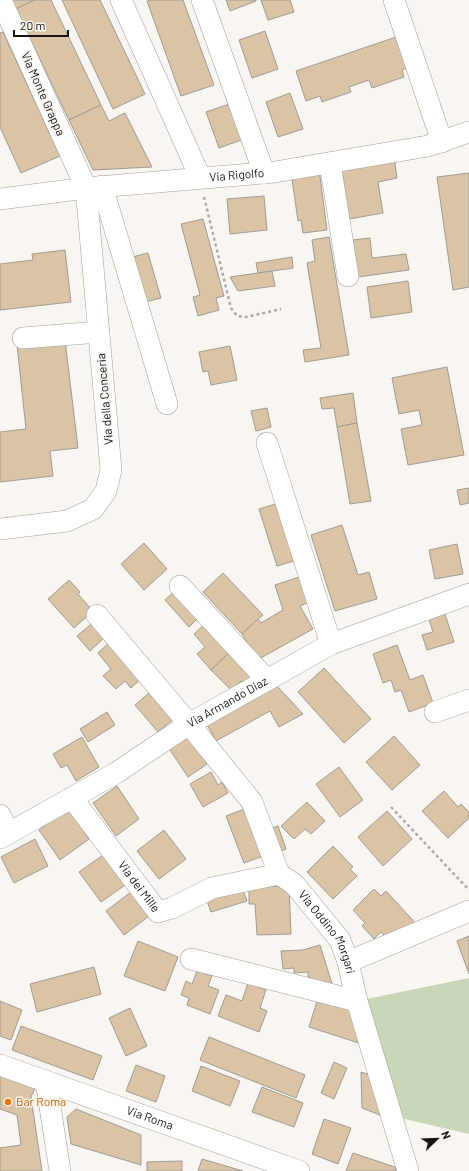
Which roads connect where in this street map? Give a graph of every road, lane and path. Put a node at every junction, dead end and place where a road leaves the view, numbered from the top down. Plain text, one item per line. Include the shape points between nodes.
1 (1, 0) edge
2 (121, 0) edge
3 (202, 0) edge
4 (394, 0) edge
5 (469, 132) edge
6 (442, 142) junction
7 (330, 163) junction
8 (264, 173) junction
9 (200, 177) junction
10 (94, 187) junction
11 (0, 199) edge
12 (348, 276) dead end
13 (281, 310) dead end
14 (99, 332) junction
15 (23, 338) dead end
16 (167, 404) dead end
17 (267, 443) dead end
18 (0, 529) edge
19 (180, 586) dead end
20 (469, 594) edge
21 (96, 615) dead end
22 (331, 644) junction
23 (267, 680) junction
24 (469, 700) edge
25 (435, 712) dead end
26 (189, 724) junction
27 (72, 798) junction
28 (391, 807) dead end
29 (3, 829) edge
30 (279, 874) junction
31 (469, 890) edge
32 (469, 911) edge
33 (191, 959) dead end
34 (348, 962) junction
35 (357, 1001) junction
36 (0, 1065) edge
37 (46, 1081) junction
38 (60, 1171) edge
39 (299, 1171) edge
40 (408, 1171) edge

1 - 10 street, Via Monte Grappa
2 - 9 street
3 - 8 street
4 - 6 street
5 - 6 street, Via Rigolfo
6 - 7 street, Via Rigolfo
7 - 8 street, Via Rigolfo
7 - 12 street
8 - 9 street, Via Rigolfo
9 - 10 street, Via Rigolfo
9 - 13 path via 231,308 237,316 246,317
10 - 11 street, Via Rigolfo
10 - 14 street, Via della Conceria
10 - 16 street
14 - 15 street
14 - 18 street, Via della Conceria via 111,470 106,490 93,509 67,521
17 - 22 street
19 - 23 street
20 - 22 street, Via Armando Diaz
21 - 26 street
22 - 23 street, Via Armando Diaz
23 - 26 street, Via Armando Diaz
24 - 25 street
26 - 27 street, Via Armando Diaz via 116,773
26 - 30 street via 252,802
27 - 29 street, Via Armando Diaz
27 - 30 street, Via dei Mille via 158,912 172,908 212,888
28 - 31 path
30 - 34 street, Via Oddino Morgari via 294,884 340,940
32 - 34 street
33 - 35 street
34 - 35 street, Via Oddino Morgari
35 - 40 street, Via Oddino Morgari
36 - 37 street, Via Roma
37 - 38 street
37 - 39 street, Via Roma

